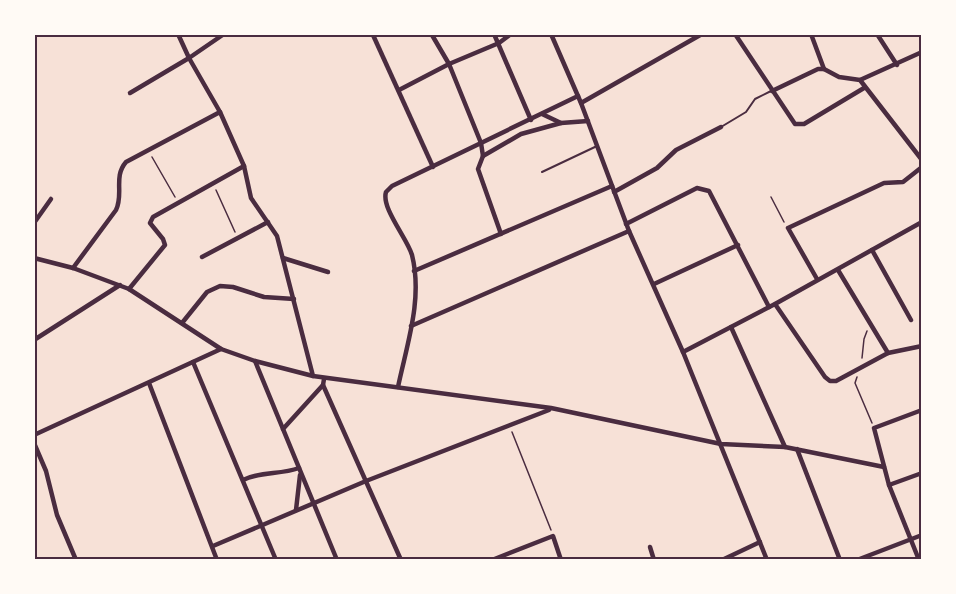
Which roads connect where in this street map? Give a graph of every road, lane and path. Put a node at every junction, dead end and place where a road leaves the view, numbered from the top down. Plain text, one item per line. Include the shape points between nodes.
1 (178, 34) edge
2 (224, 34) edge
3 (494, 34) edge
4 (511, 34) edge
5 (550, 34) edge
6 (702, 34) edge
7 (735, 34) edge
8 (811, 34) edge
9 (877, 34) edge
10 (374, 35) edge
11 (432, 35) edge
12 (499, 43) junction
13 (921, 52) edge
14 (189, 58) junction
15 (449, 64) junction
16 (897, 65) junction
17 (824, 69) junction
18 (860, 80) junction
19 (864, 88) junction
20 (399, 90) junction
21 (772, 90) junction
22 (130, 93) dead end
23 (578, 96) junction
24 (581, 103) junction
25 (220, 112) junction
26 (542, 114) junction
27 (531, 120) junction
28 (588, 121) junction
29 (561, 123) junction
30 (721, 127) joint
31 (481, 143) junction
32 (597, 146) junction
33 (148, 151) junction
34 (483, 156) junction
35 (921, 160) edge
36 (244, 166) junction
37 (433, 167) junction
38 (921, 167) edge
39 (542, 172) dead end
40 (213, 184) junction
41 (612, 186) junction
42 (614, 192) junction
43 (771, 197) dead end
44 (51, 199) dead end
45 (178, 202) junction
46 (268, 222) junction
47 (921, 222) edge
48 (34, 223) edge
49 (626, 224) junction
50 (788, 228) junction
51 (629, 231) junction
52 (501, 234) junction
53 (238, 238) junction
54 (738, 244) junction
55 (872, 250) junction
56 (202, 257) dead end
57 (34, 258) edge
58 (283, 258) junction
59 (40, 260) junction
60 (34, 265) edge
61 (73, 268) junction
62 (838, 270) junction
63 (414, 271) junction
64 (328, 273) dead end
65 (817, 279) junction
66 (654, 284) junction
67 (120, 285) junction
68 (129, 289) junction
69 (294, 299) junction
70 (775, 304) junction
71 (769, 307) junction
72 (911, 320) dead end
73 (182, 323) junction
74 (870, 325) junction
75 (411, 326) junction
76 (731, 327) junction
77 (34, 340) edge
78 (921, 346) edge
79 (221, 349) junction
80 (683, 352) junction
81 (888, 353) junction
82 (255, 361) junction
83 (193, 362) junction
84 (861, 367) junction
85 (313, 376) junction
86 (324, 379) junction
87 (149, 383) junction
88 (323, 385) junction
89 (398, 387) junction
90 (551, 408) junction
91 (921, 410) edge
92 (510, 425) junction
93 (874, 428) junction
94 (282, 429) junction
95 (34, 435) edge
96 (34, 443) edge
97 (722, 444) junction
98 (785, 447) junction
99 (797, 449) junction
100 (884, 467) junction
101 (300, 470) junction
102 (921, 473) edge
103 (243, 480) junction
104 (366, 481) junction
105 (889, 485) junction
106 (313, 503) junction
107 (296, 510) junction
108 (262, 525) junction
109 (921, 535) edge
110 (553, 536) junction
111 (912, 539) junction
112 (760, 542) junction
113 (213, 546) junction
114 (650, 547) dead end
115 (76, 560) edge
116 (217, 560) edge
117 (276, 560) edge
118 (337, 560) edge
119 (401, 560) edge
120 (492, 560) edge
121 (561, 560) edge
122 (654, 560) edge
123 (722, 560) edge
124 (767, 560) edge
125 (840, 560) edge
126 (857, 560) edge
127 (919, 560) edge

1 - 14 street
2 - 14 street
3 - 12 street
4 - 12 street
5 - 23 street
6 - 24 street
7 - 21 street
8 - 17 street
9 - 16 street
10 - 20 street
11 - 15 street
12 - 15 street
12 - 27 street
13 - 16 street
14 - 22 street
14 - 25 street
15 - 20 street
15 - 31 street
16 - 18 street
17 - 18 street via 839,77
17 - 21 street
18 - 19 street
19 - 21 street via 801,126 792,122
19 - 35 street
20 - 37 street
21 - 30 lane
23 - 24 street
23 - 26 street
24 - 28 street
25 - 33 street
25 - 36 street
26 - 27 street
26 - 29 street
27 - 31 street
28 - 29 street
28 - 32 street
29 - 34 street via 521,134
30 - 42 street via 676,150 657,168
31 - 34 street
31 - 37 street
32 - 39 lane
32 - 41 street
33 - 45 path
33 - 61 street via 122,166 116,210
34 - 52 street via 478,169
36 - 40 street
36 - 46 street via 251,198
37 - 63 street via 386,192 385,201 408,244
38 - 50 street via 903,182 884,183
40 - 45 street
40 - 53 path
41 - 42 street
41 - 52 street
42 - 49 street
43 - 50 path
44 - 48 street
45 - 68 street via 150,220 165,245
46 - 53 street
46 - 58 street
47 - 55 street
49 - 51 street
49 - 54 street via 697,188 706,189
50 - 65 street
51 - 66 street
51 - 75 street
52 - 63 street
53 - 56 street
54 - 66 street
54 - 71 street
55 - 62 street
55 - 72 street
57 - 59 street
58 - 64 street
58 - 69 street
59 - 60 street
59 - 61 street
61 - 67 street
62 - 65 street
62 - 74 street
63 - 75 street
65 - 70 street
66 - 80 street
67 - 68 street
67 - 77 street
68 - 73 street
69 - 73 street via 220,286 207,292
69 - 85 street
70 - 71 street
70 - 84 street via 830,381
71 - 76 street
73 - 79 street
74 - 81 street
74 - 84 path
75 - 89 street
76 - 80 street
76 - 98 street
78 - 81 street
79 - 82 street
79 - 83 street
80 - 97 street
81 - 84 street
82 - 85 street
82 - 94 street
83 - 87 street
83 - 103 street
84 - 93 path via 855,383
85 - 86 street
86 - 88 street
86 - 89 street
87 - 95 street
87 - 113 street
88 - 94 street
88 - 104 street
89 - 90 street
90 - 92 street
90 - 97 street
91 - 93 street
92 - 104 street
92 - 110 path
93 - 100 street
94 - 101 street
96 - 115 street
97 - 98 street
97 - 112 street
98 - 99 street
99 - 100 street
99 - 125 street
100 - 105 street
101 - 103 street via 258,474
101 - 106 street
101 - 107 street
102 - 105 street
103 - 108 street
104 - 106 street
104 - 119 street
105 - 111 street
106 - 107 street
106 - 118 street
107 - 108 street
108 - 113 street
108 - 117 street
109 - 111 street
110 - 120 street
110 - 121 street
111 - 126 street
111 - 127 street
112 - 123 street
112 - 124 street
113 - 116 street
114 - 122 street

